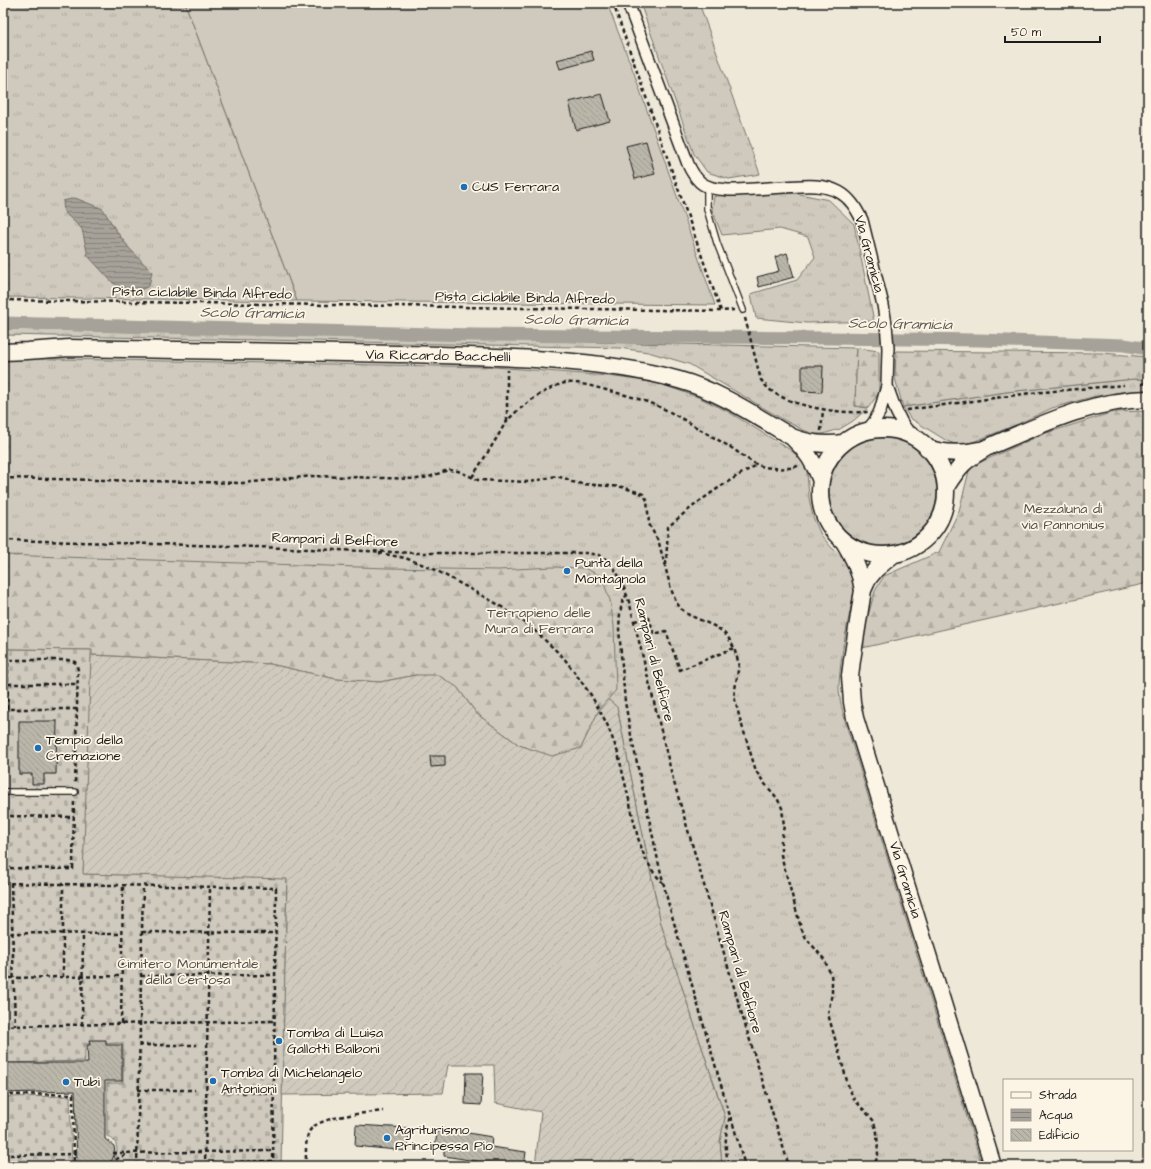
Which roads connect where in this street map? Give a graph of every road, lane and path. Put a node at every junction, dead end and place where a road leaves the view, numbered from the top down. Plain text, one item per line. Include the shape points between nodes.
1 (614, 3) edge
2 (628, 3) edge
3 (707, 186) junction
4 (3, 300) edge
5 (743, 310) dead end
6 (745, 320) dead end
7 (3, 341) edge
8 (69, 348) junction
9 (3, 352) edge
10 (507, 357) junction
11 (1148, 383) edge
12 (1140, 384) dead end
13 (1125, 385) dead end
14 (887, 386) junction
15 (1148, 399) edge
16 (880, 411) junction
17 (896, 412) junction
18 (507, 421) junction
19 (866, 432) junction
20 (792, 436) junction
21 (912, 437) junction
22 (843, 443) junction
23 (927, 448) junction
24 (986, 448) junction
25 (758, 464) junction
26 (803, 464) dead end
27 (472, 477) junction
28 (3, 478) edge
29 (821, 481) junction
30 (946, 487) junction
31 (3, 540) edge
32 (844, 542) junction
33 (371, 551) junction
34 (894, 554) junction
35 (666, 569) junction
36 (863, 590) junction
37 (627, 594) junction
38 (634, 621) junction
39 (734, 648) junction
40 (3, 660) edge
41 (8, 660) junction
42 (8, 684) junction
43 (78, 684) junction
44 (7, 709) junction
45 (77, 709) junction
46 (3, 710) edge
47 (3, 792) edge
48 (75, 792) junction
49 (3, 816) edge
50 (74, 817) junction
51 (3, 868) edge
52 (3, 883) edge
53 (663, 883) junction
54 (11, 884) junction
55 (64, 884) junction
56 (123, 885) junction
57 (143, 886) junction
58 (210, 887) junction
59 (142, 932) junction
60 (209, 932) junction
61 (3, 933) edge
62 (13, 933) junction
63 (63, 933) junction
64 (83, 933) junction
65 (275, 933) junction
66 (122, 934) junction
67 (275, 975) junction
68 (122, 976) junction
69 (141, 976) junction
70 (209, 976) junction
71 (63, 977) junction
72 (83, 977) junction
73 (3, 978) edge
74 (14, 978) junction
75 (274, 1022) junction
76 (208, 1023) junction
77 (121, 1024) junction
78 (140, 1024) junction
79 (82, 1025) junction
80 (3, 1026) edge
81 (15, 1026) junction
82 (139, 1044) junction
83 (196, 1045) dead end
84 (138, 1090) junction
85 (195, 1090) dead end
86 (221, 1092) dead end
87 (274, 1093) junction
88 (3, 1095) edge
89 (383, 1110) dead end
90 (730, 1116) junction
91 (273, 1151) junction
92 (205, 1152) junction
93 (113, 1153) dead end
94 (129, 1153) junction
95 (137, 1153) junction
96 (75, 1154) junction
97 (3, 1155) edge
98 (273, 1162) junction
99 (205, 1164) edge
100 (225, 1164) edge
101 (74, 1166) edge
102 (112, 1166) edge
103 (137, 1166) edge
104 (273, 1166) edge
105 (306, 1166) edge
106 (728, 1166) edge
107 (745, 1166) edge
108 (789, 1166) edge
109 (874, 1166) edge
110 (993, 1166) edge

1 - 4 path, Pista ciclabile Binda Alfredo via 721,311
2 - 3 street via 688,164 700,182
3 - 5 lane via 707,209
3 - 14 street, Via Gramicia via 724,190 817,186 839,192 848,198 862,220 883,305 888,348
6 - 16 path via 761,380 775,393 823,410
7 - 8 main road, Via Riccardo Bacchelli
8 - 9 main road, Via Riccardo Bacchelli
8 - 10 main road, Via Riccardo Bacchelli
10 - 18 path
10 - 20 main road, Via Riccardo Bacchelli via 607,365 680,380 714,394
11 - 12 path
13 - 17 path via 1031,393
14 - 16 street, Via Gramicia
14 - 17 street, Via Gramicia
15 - 24 main road via 1118,401 1077,411
16 - 19 street, Via Gramicia
17 - 21 street, Via Gramicia
18 - 25 path via 520,409 555,386 576,384 630,396 670,412
18 - 27 path
19 - 21 main road, Via Gramicia via 890,430
19 - 22 main road, Via Gramicia
20 - 22 main road, Via Riccardo Bacchelli via 817,444
20 - 29 main road, Via Riccardo Bacchelli via 810,456
21 - 23 main road, Via Gramicia
22 - 29 main road, Via Gramicia via 826,465
23 - 24 main road via 937,452 958,453
23 - 30 main road, Via Gramicia via 940,465
24 - 30 main road via 962,464
25 - 26 path via 772,468 797,467
25 - 35 path via 687,510 668,527
27 - 28 path via 448,470 417,479 313,476 243,483
27 - 35 path via 478,480 531,482 556,476 572,482 622,487 643,494 647,500 649,524 659,543
29 - 32 main road, Via Gramicia via 820,501 823,512 835,534
30 - 34 main road, Via Gramicia via 943,513 935,528 911,549
31 - 33 path, Rampari di Belfiore
32 - 34 main road, Via Gramicia via 869,554
32 - 36 main road, Via Gramicia via 857,564
33 - 37 path, Rampari di Belfiore via 600,555 619,576
33 - 53 path via 405,558 432,568 499,605 533,629 564,658 591,695 607,724 618,754 645,858
34 - 36 main road, Via Gramicia via 876,569
35 - 39 path via 671,589 681,609 689,616 722,631
36 - 110 main road, Via Gramicia via 850,676 855,718
37 - 38 path, Rampari di Belfiore
37 - 53 path via 622,603 619,621 626,702
38 - 39 path via 649,618 654,634 666,631 680,670
38 - 108 path, Rampari di Belfiore via 673,778
39 - 109 path via 739,664 734,696 740,720 756,771 782,808 784,826 780,854 801,928 824,959 831,975 828,1014 849,1088 854,1099 873,1120 877,1132 878,1155
40 - 41 path
41 - 42 path
41 - 43 path via 71,660 77,666
42 - 43 path
42 - 44 path
43 - 45 path
44 - 45 path
44 - 46 path
45 - 48 path
47 - 48 lane
48 - 50 path
49 - 50 path
50 - 51 path via 73,869
52 - 54 path
53 - 90 path
54 - 55 path
54 - 62 path
55 - 56 path
55 - 63 path
56 - 57 path
56 - 66 path
57 - 58 path
57 - 59 path
58 - 60 path
58 - 65 path via 276,888
59 - 60 path
59 - 69 path
60 - 65 path
60 - 70 path
61 - 62 path
62 - 63 path
62 - 74 path
63 - 64 path
63 - 71 path
64 - 66 path
64 - 72 path
65 - 67 path
66 - 68 path
67 - 70 path
67 - 75 path
68 - 72 path
68 - 77 path
69 - 70 path
69 - 78 path
70 - 76 path
71 - 72 path
71 - 74 path
72 - 79 path
73 - 74 path
74 - 81 path
75 - 76 path
75 - 87 path
76 - 78 path
76 - 92 path
77 - 78 path
77 - 79 path
78 - 82 path
79 - 81 path
80 - 81 path
82 - 83 path
82 - 84 path
84 - 85 path
84 - 95 path
86 - 87 path
87 - 91 path
88 - 96 path via 73,1094
89 - 105 path via 319,1122 307,1136
90 - 106 path via 725,1149
90 - 107 path
91 - 92 path
91 - 98 path
92 - 95 path
92 - 99 path
93 - 94 path
94 - 95 path
94 - 102 path via 117,1159
95 - 103 path
96 - 97 path
96 - 101 path
98 - 100 path
98 - 104 path
99 - 100 path

